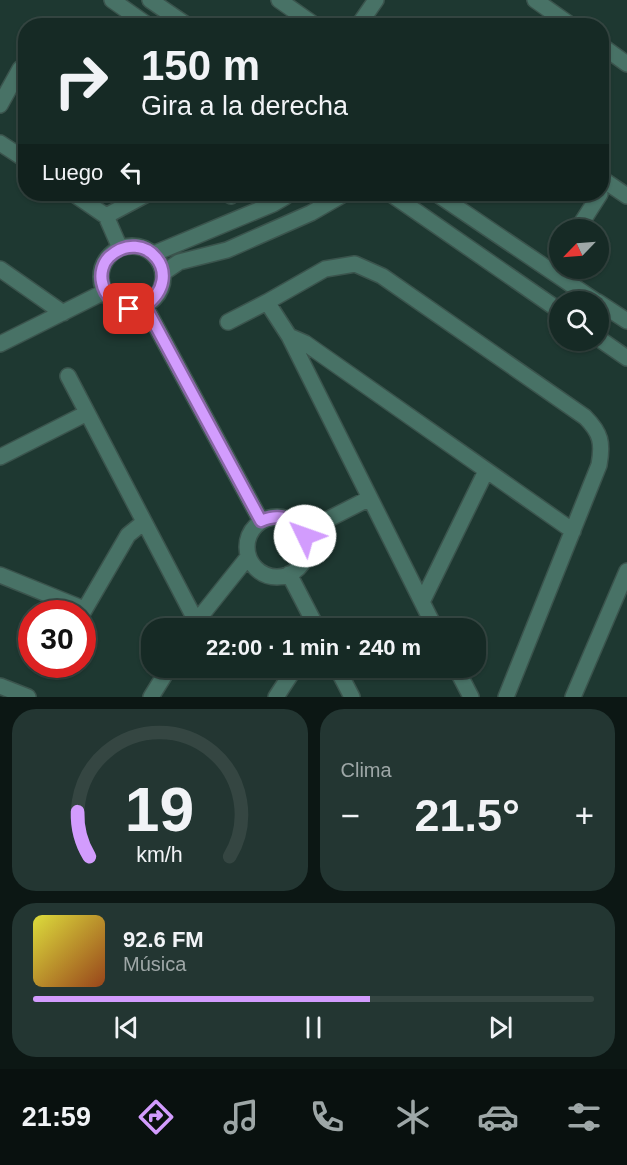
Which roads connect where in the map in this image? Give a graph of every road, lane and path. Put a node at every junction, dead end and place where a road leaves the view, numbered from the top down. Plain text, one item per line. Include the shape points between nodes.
1 (112, 0) edge
2 (150, 0) edge
3 (279, 0) edge
4 (376, 0) edge
5 (535, 0) edge
6 (558, 6) edge
7 (138, 18) edge
8 (176, 18) edge
9 (305, 18) edge
10 (367, 18) edge
11 (609, 51) edge
12 (627, 64) edge
13 (18, 73) edge
14 (0, 105) edge
15 (0, 142) edge
16 (18, 154) edge
17 (609, 189) edge
18 (627, 196) edge
19 (84, 201) edge
20 (134, 201) edge
21 (278, 201) edge
22 (332, 201) edge
23 (401, 201) edge
24 (447, 201) edge
25 (595, 201) edge
26 (106, 216) junction
27 (584, 219) edge
28 (120, 248) junction
29 (153, 254) junction
30 (0, 269) edge
31 (163, 273) junction
32 (582, 291) edge
33 (104, 292) junction
34 (267, 302) junction
35 (549, 303) edge
36 (145, 306) junction
37 (609, 309) edge
38 (63, 313) junction
39 (627, 321) edge
40 (228, 322) dead end
41 (289, 336) junction
42 (0, 344) edge
43 (609, 346) edge
44 (627, 358) edge
45 (68, 376) dead end
46 (87, 413) junction
47 (0, 457) edge
48 (486, 471) junction
49 (370, 498) junction
50 (261, 521) junction
51 (144, 522) junction
52 (573, 531) junction
53 (303, 532) junction
54 (248, 557) junction
55 (627, 571) edge
56 (289, 574) junction
57 (0, 575) edge
58 (58, 600) edge
59 (90, 600) edge
60 (422, 602) junction
61 (191, 618) edge
62 (200, 618) edge
63 (312, 618) edge
64 (430, 618) edge
65 (163, 678) edge
66 (288, 678) edge
67 (342, 678) edge
68 (461, 678) edge
69 (0, 686) edge
70 (28, 697) edge
71 (151, 697) edge
72 (276, 697) edge
73 (352, 697) edge
74 (471, 697) edge
75 (506, 697) edge
76 (573, 697) edge

1 - 7 street
2 - 8 street
3 - 9 street
4 - 10 street
5 - 6 street
11 - 12 street
13 - 14 street
15 - 16 street
17 - 18 street
19 - 26 street
20 - 26 street
21 - 29 street
22 - 31 street via 227,250 179,262
23 - 35 street
24 - 32 street
25 - 27 street
26 - 28 street
28 - 29 street via 143,248
28 - 33 street via 106,259 100,275
29 - 31 street
30 - 38 street
31 - 36 street via 162,287
33 - 36 street via 114,303 129,309
33 - 38 street
34 - 40 street
34 - 41 street
34 - 52 street via 325,269 355,264 368,268 585,417 596,427 602,451
36 - 50 street
37 - 39 street
38 - 42 street
41 - 48 street via 305,343
41 - 49 street
43 - 44 street
45 - 46 street
46 - 47 street
46 - 51 street
48 - 52 street
48 - 60 street
49 - 53 street
49 - 60 street
50 - 53 street via 282,516
50 - 54 street via 248,536
51 - 59 street via 128,535
51 - 61 street
52 - 75 street
53 - 56 street via 305,557
54 - 56 street via 262,573 272,577
54 - 62 street
55 - 76 street
56 - 63 street
57 - 58 street
60 - 64 street
65 - 71 street
66 - 72 street
67 - 73 street
68 - 74 street
69 - 70 street

